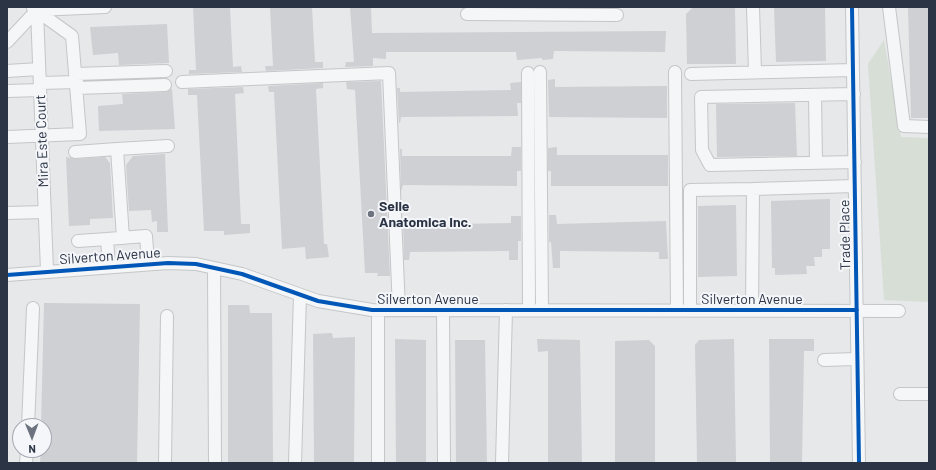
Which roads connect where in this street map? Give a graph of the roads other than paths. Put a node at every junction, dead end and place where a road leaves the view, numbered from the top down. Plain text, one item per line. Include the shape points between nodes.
1 (105, 7) edge
2 (753, 7) edge
3 (852, 7) edge
4 (889, 7) edge
5 (35, 8) edge
6 (577, 11) edge
7 (467, 14) dead end
8 (617, 15) dead end
9 (7, 42) edge
10 (39, 69) junction
11 (853, 70) junction
12 (7, 71) edge
13 (166, 71) dead end
14 (675, 72) dead end
15 (755, 72) junction
16 (691, 74) dead end
17 (77, 81) junction
18 (182, 82) dead end
19 (165, 85) dead end
20 (40, 86) junction
21 (7, 91) edge
22 (854, 94) junction
23 (814, 95) junction
24 (929, 127) edge
25 (42, 136) junction
26 (7, 137) edge
27 (168, 146) dead end
28 (117, 149) junction
29 (75, 152) dead end
30 (816, 162) junction
31 (854, 162) junction
32 (855, 186) junction
33 (753, 188) junction
34 (7, 212) edge
35 (45, 212) junction
36 (123, 238) junction
37 (107, 239) junction
38 (78, 241) dead end
39 (148, 264) junction
40 (109, 267) junction
41 (214, 268) junction
42 (47, 271) junction
43 (7, 275) edge
44 (300, 295) junction
45 (33, 308) dead end
46 (378, 310) junction
47 (399, 310) junction
48 (443, 310) junction
49 (506, 310) junction
50 (529, 310) junction
51 (542, 310) junction
52 (677, 310) junction
53 (690, 310) junction
54 (752, 310) junction
55 (857, 310) junction
56 (899, 311) dead end
57 (167, 316) dead end
58 (857, 359) junction
59 (824, 360) dead end
60 (900, 394) dead end
61 (929, 394) edge
62 (28, 418) edge
63 (165, 463) edge
64 (215, 463) edge
65 (295, 463) edge
66 (378, 463) edge
67 (444, 463) edge
68 (502, 463) edge
69 (859, 463) edge

1 - 5 street
2 - 15 street
3 - 11 street, Trade Place
4 - 24 street via 904,126
5 - 9 street
5 - 10 street, Mira Este Court
5 - 17 street via 72,36
6 - 7 street
6 - 8 street
10 - 12 street
10 - 20 street, Mira Este Court
11 - 15 street
11 - 22 street, Trade Place
13 - 17 street
14 - 52 street
15 - 16 street
17 - 19 street
17 - 20 street
17 - 25 street via 80,134
18 - 47 street via 389,73
20 - 21 street
20 - 25 street, Mira Este Court
22 - 23 street
22 - 31 street, Trade Place
23 - 30 street
23 - 30 street via 701,97 701,120 702,150 710,165
25 - 26 street
25 - 35 street, Mira Este Court
27 - 28 street
28 - 29 street
28 - 36 street
30 - 31 street
31 - 32 street, Trade Place
32 - 33 street
32 - 55 street, Trade Place
33 - 53 street via 690,190
33 - 54 street
34 - 35 street
35 - 42 street, Mira Este Court
36 - 37 street
36 - 39 street via 146,236
37 - 38 street
37 - 40 street
39 - 40 street, Silverton Avenue
39 - 41 street, Silverton Avenue via 191,264
40 - 42 street, Silverton Avenue
41 - 44 street, Silverton Avenue via 242,274
41 - 64 street
42 - 43 street, Silverton Avenue
44 - 46 street, Silverton Avenue via 318,302
44 - 65 street
45 - 62 street
46 - 47 street, Silverton Avenue
46 - 66 street
47 - 48 street, Silverton Avenue
48 - 49 street, Silverton Avenue
48 - 67 street
49 - 50 street, Silverton Avenue
49 - 68 street
50 - 51 street, Silverton Avenue
50 - 51 street via 534,72
51 - 52 street, Silverton Avenue
52 - 53 street, Silverton Avenue
53 - 54 street, Silverton Avenue
54 - 55 street, Silverton Avenue
55 - 56 street, Silverton Avenue
55 - 58 street, Trade Place
57 - 63 street
58 - 59 street
58 - 69 street, Trade Place
60 - 61 street

